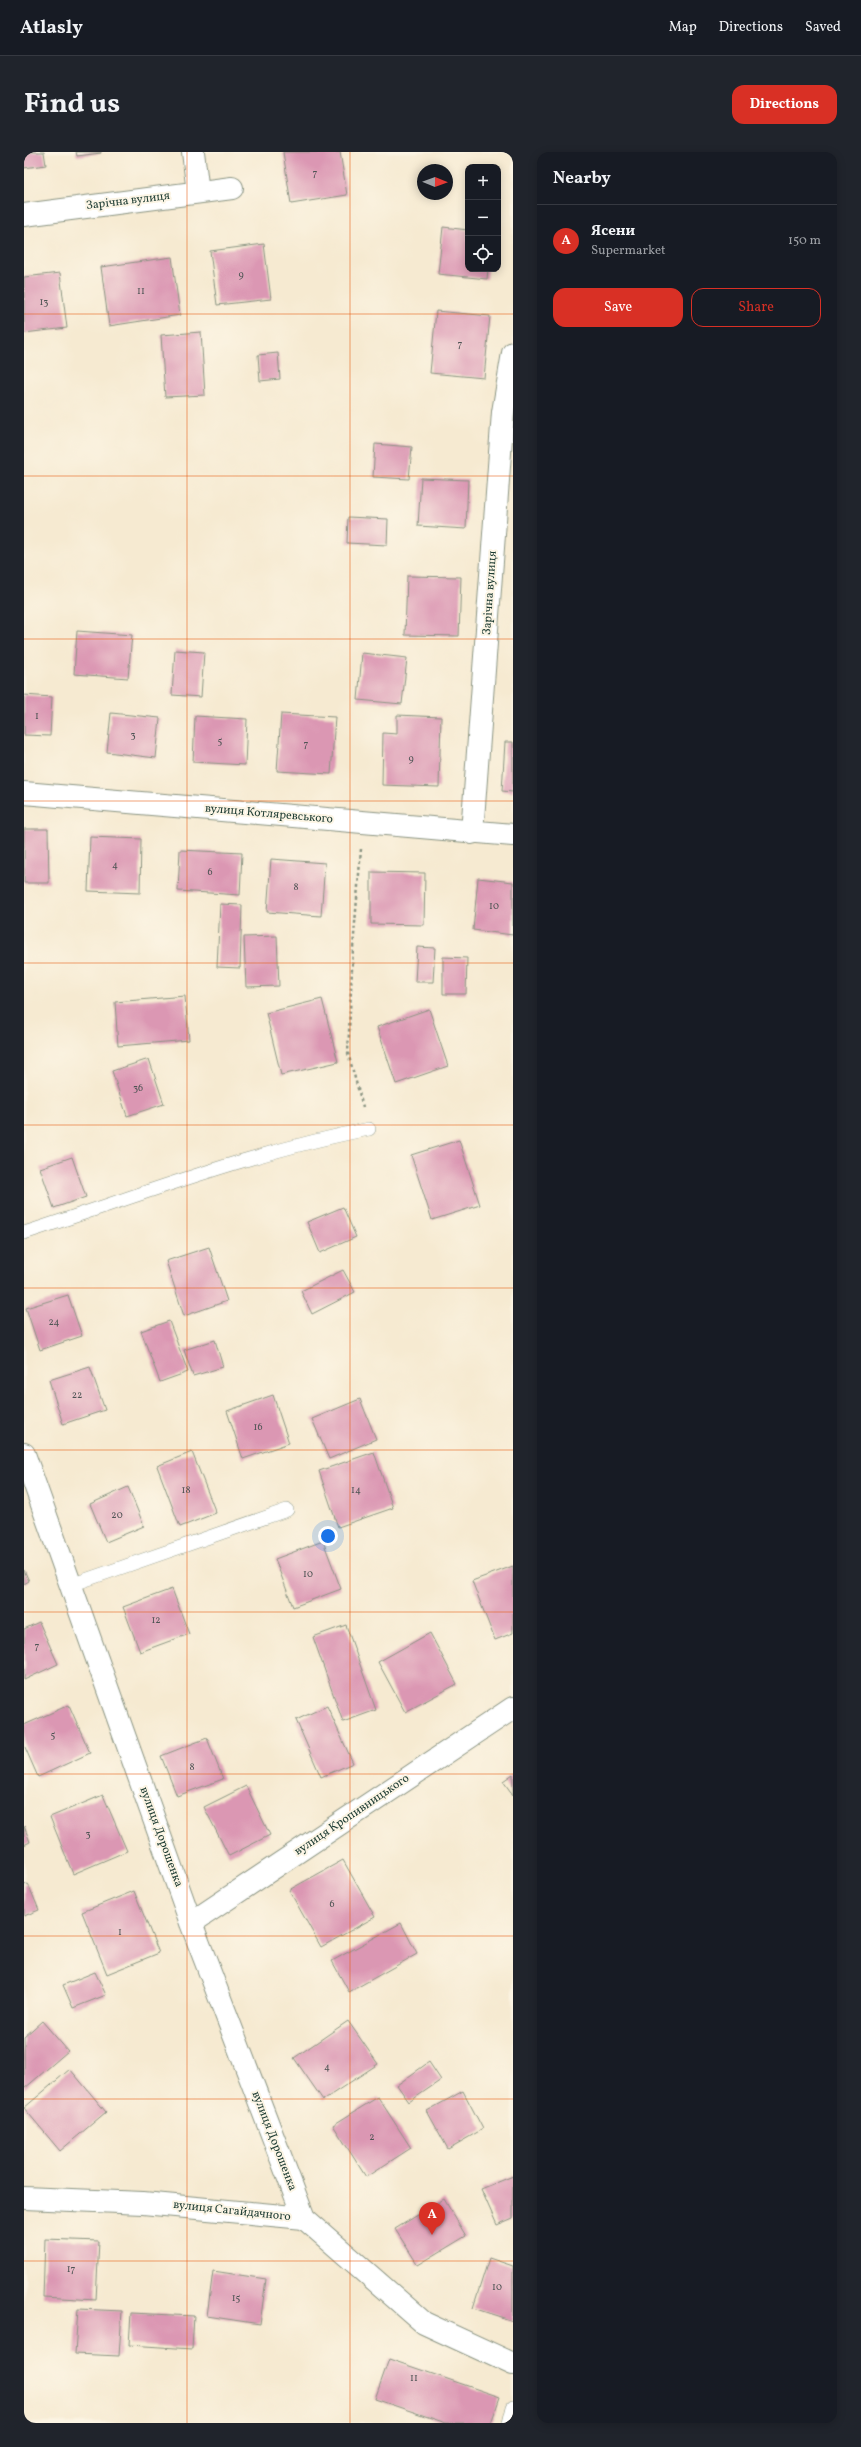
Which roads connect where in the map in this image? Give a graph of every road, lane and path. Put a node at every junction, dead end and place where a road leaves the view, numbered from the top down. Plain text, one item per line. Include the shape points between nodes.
1 (193, 152) edge
2 (232, 188) dead end
3 (198, 192) junction
4 (24, 215) edge
5 (513, 353) edge
6 (24, 793) edge
7 (363, 822) junction
8 (472, 833) junction
9 (513, 835) edge
10 (369, 1129) joint
11 (24, 1233) edge
12 (24, 1454) edge
13 (286, 1510) dead end
14 (71, 1586) junction
15 (513, 1708) edge
16 (191, 1923) junction
17 (24, 2198) edge
18 (304, 2218) junction
19 (513, 2364) edge
20 (513, 2407) edge
21 (509, 2423) edge

1 - 3 street
2 - 3 street, Зарічна вулиця
3 - 4 street, Зарічна вулиця
5 - 8 street, Зарічна вулиця via 503,412
6 - 7 street, вулиця Котляревського
7 - 8 street, вулиця Котляревського
7 - 10 path via 348,1053
8 - 9 street, вулиця Котляревського
10 - 11 lane via 250,1158
12 - 14 street, вулиця Дорошенка
13 - 14 lane
14 - 16 street, вулиця Дорошенка
15 - 16 street, вулиця Кропивницького
16 - 18 street, вулиця Дорошенка
17 - 18 street, вулиця Сагайдачного via 143,2203
18 - 19 street, вулиця Сагайдачного via 424,2323
20 - 21 lane

